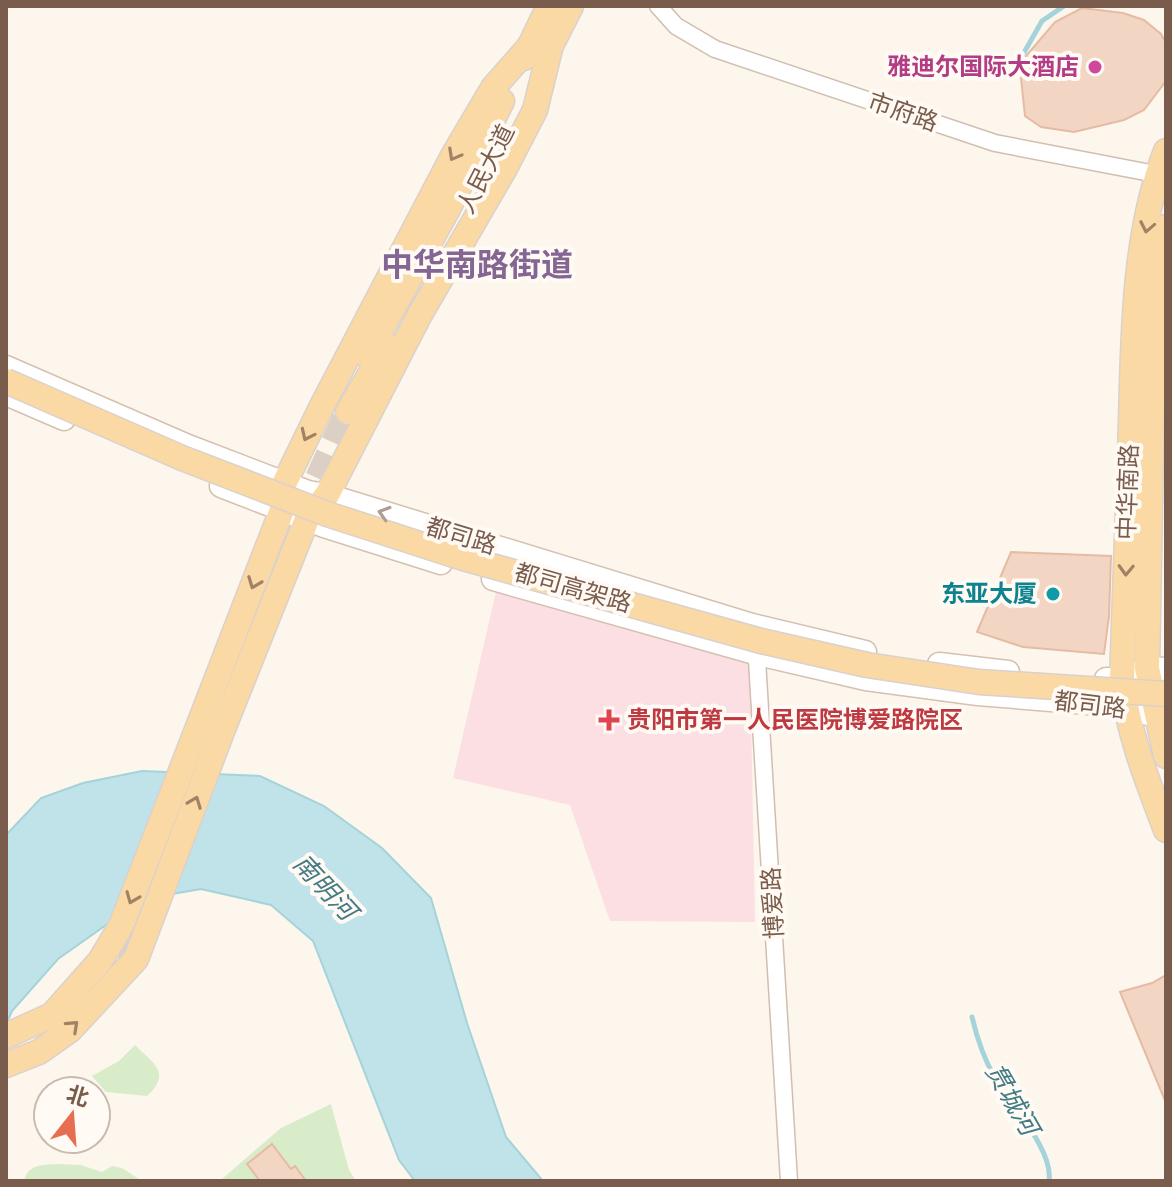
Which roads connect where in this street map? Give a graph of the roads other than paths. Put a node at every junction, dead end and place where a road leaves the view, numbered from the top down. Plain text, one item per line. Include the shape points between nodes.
1 (549, 6) edge
2 (571, 6) edge
3 (658, 6) edge
4 (540, 45) junction
5 (1163, 167) edge
6 (1166, 227) edge
7 (6, 367) edge
8 (1159, 370) edge
9 (6, 381) edge
10 (6, 394) edge
11 (343, 409) tunnel mouth
12 (284, 484) junction
13 (327, 495) junction
14 (282, 510) junction
15 (307, 519) junction
16 (752, 625) junction
17 (758, 654) junction
18 (1157, 669) edge
19 (1122, 680) junction
20 (1166, 694) edge
21 (1125, 706) junction
22 (1163, 720) edge
23 (212, 725) junction
24 (1166, 756) edge
25 (1166, 830) edge
26 (6, 1036) edge
27 (6, 1065) edge
28 (789, 1181) edge

1 - 4 main road, 人民大道
2 - 4 main road, 人民大道
3 - 5 street, 市府路 via 676,26 715,49 951,129 995,143
4 - 11 main road, 人民大道
4 -> 12 main road via 493,88 454,154
4 - 13 main road via 535,110 419,316
5 -> 19 main road, 中华南路 via 1142,254 1133,345
6 - 8 main road, 中华南路 via 1160,256
7 - 12 main road, 都司路
8 - 18 main road, 中华南路
9 - 20 main road, 都司高架路, bridge via 327,514 463,558 761,641 979,682
10 - 14 main road, 都司路
12 - 13 main road, 都司路
12 - 14 main road
13 - 15 main road
16 -> 13 main road, 都司路
14 - 15 main road, 都司路
14 -> 23 main road
15 - 17 main road, 都司路 via 460,569
15 - 23 main road
16 - 17 street, 博爱路
16 - 19 main road, 都司路 via 870,654
17 - 21 main road, 都司路 via 880,681
17 - 28 street, 博爱路
18 - 19 main road, 都司路
18 - 22 main road, 中华南路
19 - 21 main road, 中华南路
21 - 22 main road, 都司路
21 - 25 main road, 中华南路
22 - 24 main road, 中华南路
23 -> 26 main road via 100,961 52,1015
27 -> 23 main road via 39,1052 70,1030 136,959

